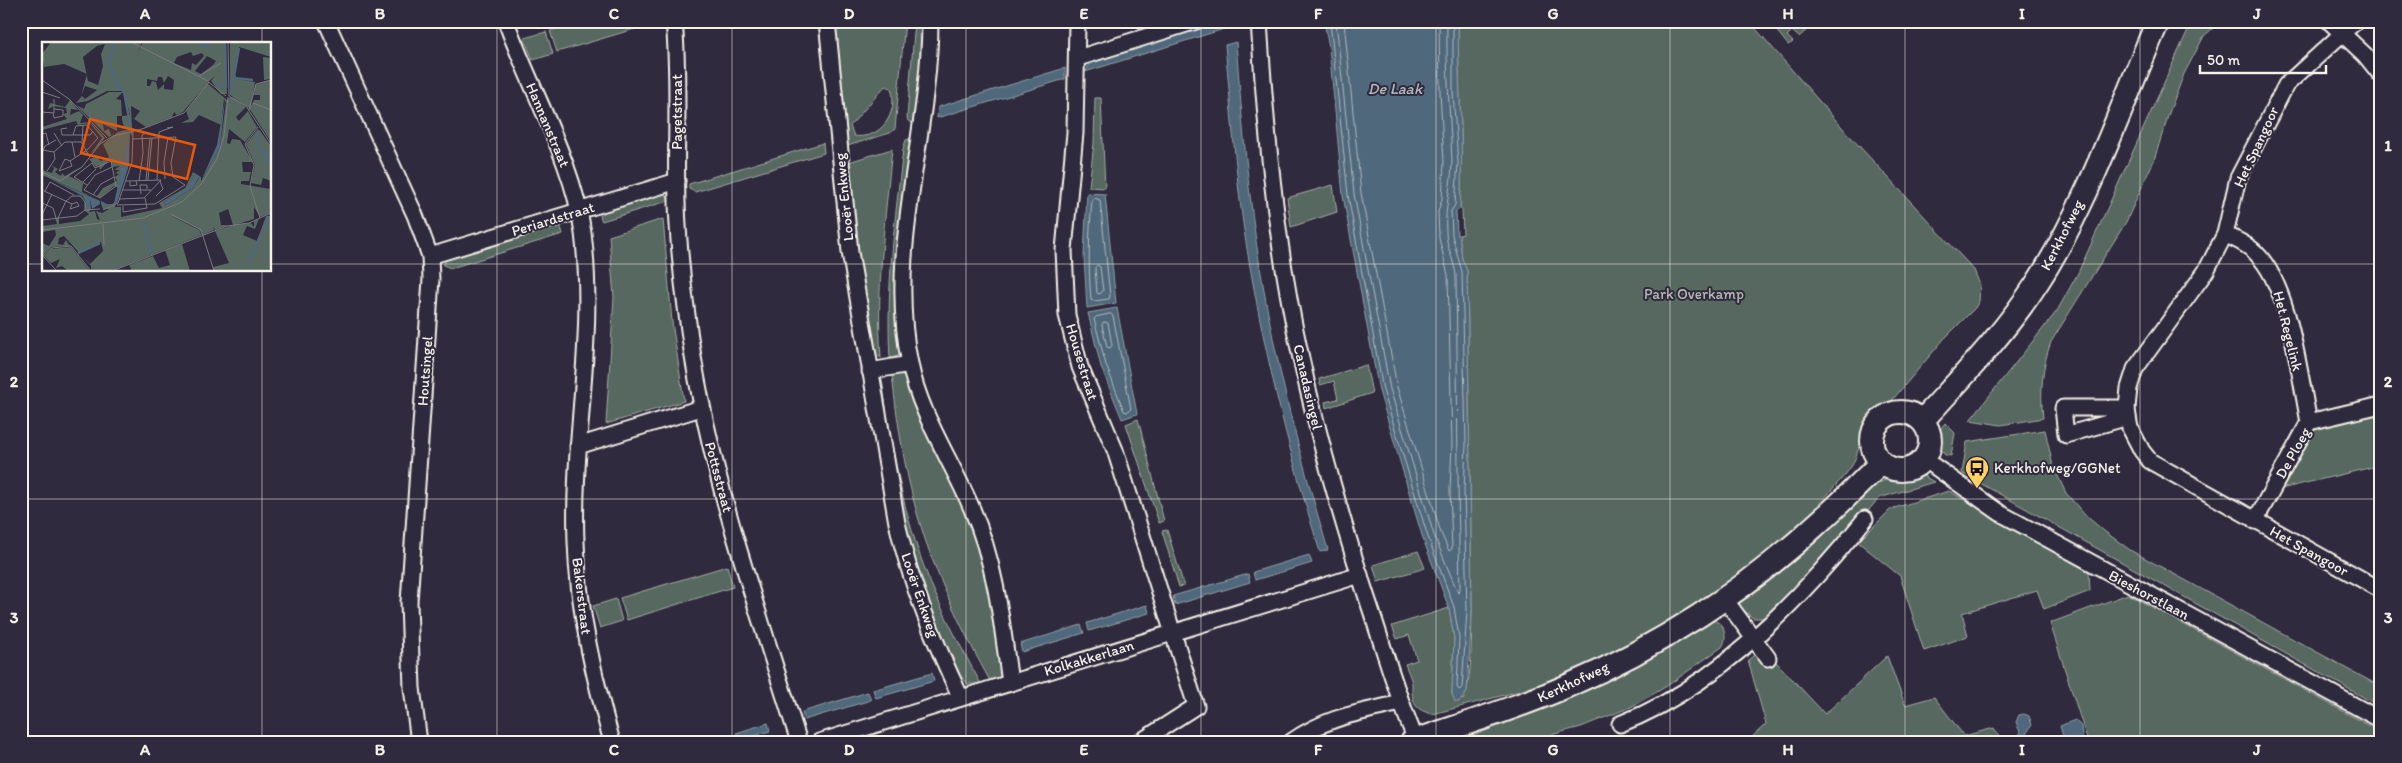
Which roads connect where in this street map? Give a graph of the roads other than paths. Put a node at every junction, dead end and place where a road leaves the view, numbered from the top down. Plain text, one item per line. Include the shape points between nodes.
1 (326, 21) edge
2 (506, 21) edge
3 (674, 21) edge
4 (827, 21) edge
5 (930, 21) edge
6 (1077, 21) edge
7 (1196, 21) edge
8 (1259, 21) edge
9 (2158, 21) edge
10 (2329, 21) edge
11 (2356, 21) edge
12 (2343, 33) junction
13 (1078, 58) junction
14 (2381, 75) edge
15 (676, 182) junction
16 (677, 203) joint
17 (578, 211) junction
18 (583, 232) joint
19 (2225, 234) junction
20 (430, 256) junction
21 (910, 364) junction
22 (870, 371) junction
23 (2381, 405) edge
24 (701, 408) junction
25 (1922, 420) junction
26 (2309, 422) junction
27 (578, 446) junction
28 (1924, 459) junction
29 (1881, 462) junction
30 (1865, 519) dead end
31 (2255, 521) junction
32 (1360, 574) junction
33 (2381, 590) edge
34 (1724, 598) junction
35 (1172, 632) junction
36 (1752, 638) junction
37 (1768, 658) dead end
38 (1010, 683) junction
39 (961, 698) junction
40 (1401, 703) junction
41 (2381, 720) edge
42 (1620, 724) dead end
43 (1414, 741) edge
44 (419, 742) edge
45 (612, 742) edge
46 (799, 742) edge
47 (819, 742) edge
48 (1140, 742) edge
49 (1291, 742) edge

1 - 20 street, Houtsingel via 415,215
2 - 17 street, Hannanstraat via 569,177
3 - 15 street, Pagetstraat via 678,74
4 - 22 street, Looër Enkweg via 850,252
5 - 21 street via 903,280
6 - 13 street, Housestraat
7 - 13 street
8 - 32 street, Canadasingel via 1274,199 1292,312 1318,429
9 - 25 street, Kerkhofweg via 2068,228 2037,282 1994,342
10 - 12 street
11 - 12 street, Het Spangoor
12 - 14 street
12 - 19 street, Het Spangoor via 2286,86 2238,178
13 - 35 street, Housestraat via 1064,250 1067,314 1080,367 1114,450
15 - 16 street, Pagetstraat
15 - 17 street, Periardstraat
16 - 24 street, Pottsstraat via 687,314
17 - 18 street, Hannanstraat
17 - 20 street, Periardstraat
18 - 27 street, Bakerstraat via 588,318
19 - 26 street, Het Regelink via 2254,251 2276,281
19 - 31 street, Het Spangoor via 2206,270 2135,369 2129,388 2127,413 2130,428 2150,461
20 - 44 street, Houtsingel via 432,279 409,602 412,688
21 - 22 street
21 - 38 street via 921,400 973,511 987,549
22 - 39 street, Looër Enkweg via 905,556 925,616
23 - 26 street, De Ploeg
24 - 27 street
24 - 46 street, Pottsstraat via 733,528
25 - 28 street via 1930,432 1930,446
25 - 29 street via 1911,413 1898,411 1880,420 1872,438 1873,451
26 - 31 street, De Ploeg
27 - 45 street, Bakerstraat via 576,542 582,602 595,676
28 - 29 street via 1915,467 1903,470 1891,469
28 - 41 street, Bieshorstlaan via 2000,513
29 - 34 street, Kerkhofweg via 1818,524
30 - 36 street via 1815,578
31 - 33 street, Het Spangoor
32 - 35 street, Kolkakkerlaan
32 - 40 street, Canadasingel
34 - 36 street
34 - 43 street, Kerkhofweg via 1672,631 1566,687 1509,710
35 - 38 street, Kolkakkerlaan
35 - 48 street, Housestraat via 1196,706
36 - 37 street
36 - 42 street via 1679,696
38 - 39 street, Kolkakkerlaan
39 - 47 street, Kolkakkerlaan
40 - 43 street, Canadasingel
40 - 49 street via 1331,719

